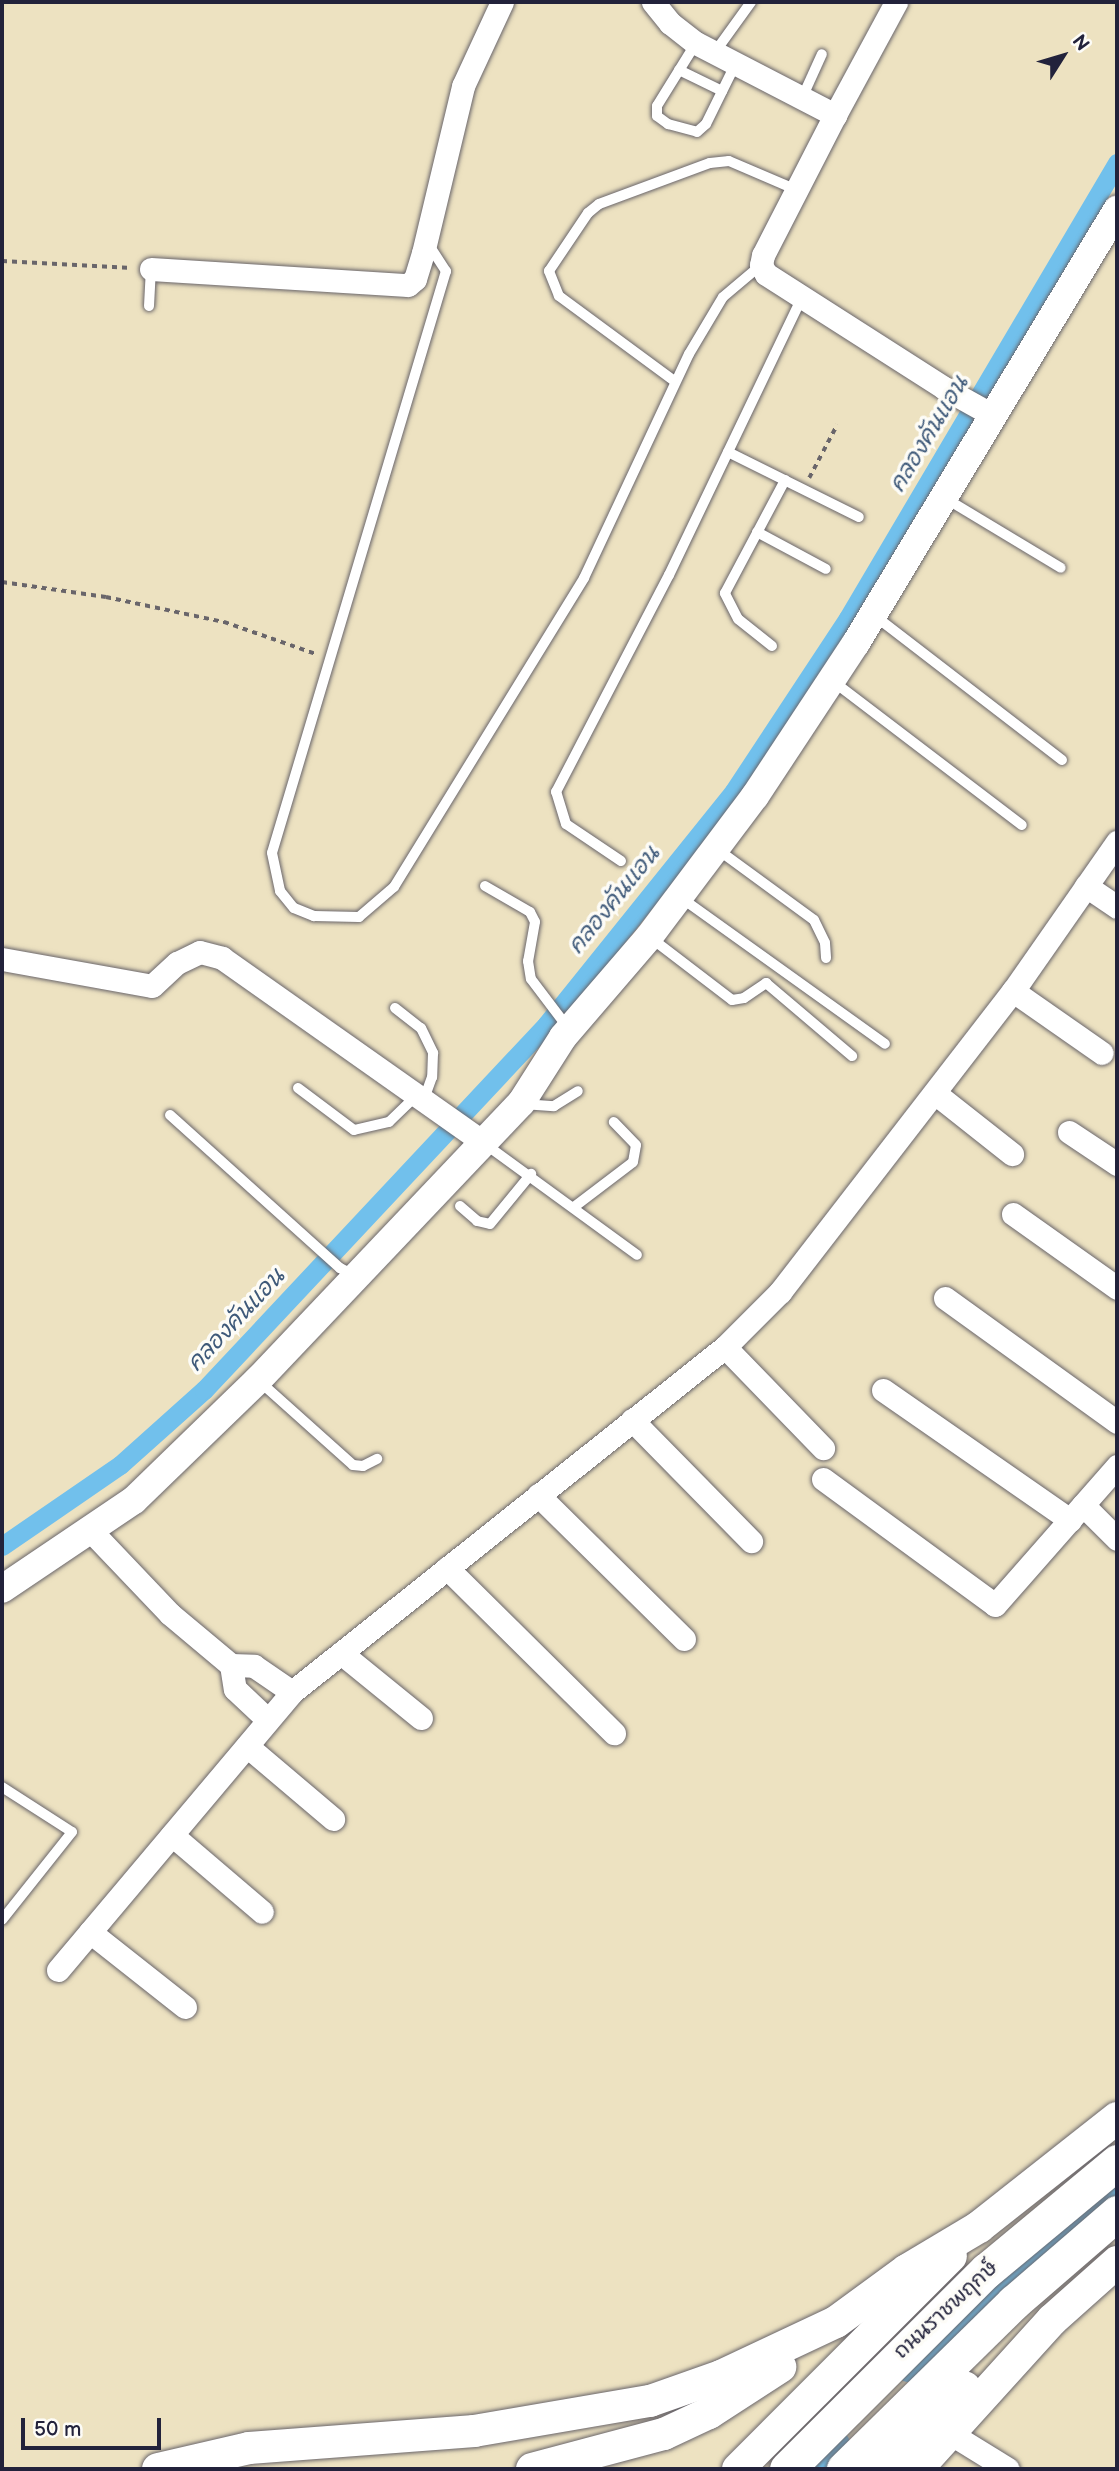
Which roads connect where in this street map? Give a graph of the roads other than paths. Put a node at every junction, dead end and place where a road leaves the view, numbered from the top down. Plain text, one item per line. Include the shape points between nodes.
1 (502, 2) edge
2 (653, 2) edge
3 (751, 2) edge
4 (896, 2) edge
5 (706, 47) junction
6 (822, 54) dead end
7 (736, 63) junction
8 (679, 70) junction
9 (723, 91) junction
10 (802, 99) junction
11 (835, 115) junction
12 (797, 190) junction
13 (1117, 210) edge
14 (425, 240) junction
15 (761, 265) junction
16 (151, 269) joint
17 (802, 298) junction
18 (149, 306) dead end
19 (673, 380) junction
20 (988, 412) junction
21 (729, 452) junction
22 (785, 480) junction
23 (945, 498) junction
24 (859, 517) dead end
25 (757, 532) junction
26 (1061, 568) dead end
27 (826, 569) dead end
28 (873, 615) junction
29 (772, 646) dead end
30 (832, 680) junction
31 (1062, 760) dead end
32 (1022, 825) dead end
33 (1117, 842) edge
34 (717, 849) junction
35 (621, 861) dead end
36 (485, 886) dead end
37 (1086, 886) junction
38 (680, 897) junction
39 (1117, 908) edge
40 (649, 937) junction
41 (826, 958) dead end
42 (2, 959) edge
43 (1013, 991) junction
44 (395, 1008) dead end
45 (564, 1024) junction
46 (885, 1044) dead end
47 (1102, 1054) dead end
48 (852, 1056) dead end
49 (298, 1088) dead end
50 (578, 1091) dead end
51 (936, 1094) junction
52 (423, 1102) junction
53 (521, 1103) junction
54 (170, 1115) dead end
55 (614, 1122) dead end
56 (1069, 1132) dead end
57 (483, 1142) junction
58 (1012, 1154) dead end
59 (1117, 1164) edge
60 (531, 1174) junction
61 (460, 1206) dead end
62 (574, 1207) junction
63 (1013, 1214) dead end
64 (637, 1255) dead end
65 (349, 1273) junction
66 (1117, 1288) edge
67 (945, 1298) dead end
68 (726, 1348) junction
69 (258, 1380) junction
70 (883, 1390) dead end
71 (632, 1420) junction
72 (1117, 1422) edge
73 (823, 1448) dead end
74 (377, 1459) dead end
75 (1117, 1466) edge
76 (823, 1479) dead end
77 (538, 1495) junction
78 (1077, 1512) junction
79 (92, 1532) junction
80 (1117, 1539) edge
81 (751, 1541) dead end
82 (447, 1568) junction
83 (2, 1589) edge
84 (684, 1639) dead end
85 (341, 1653) junction
86 (231, 1665) junction
87 (292, 1692) junction
88 (421, 1718) dead end
89 (268, 1720) junction
90 (614, 1733) dead end
91 (247, 1746) junction
92 (2, 1787) edge
93 (333, 1819) dead end
94 (172, 1835) junction
95 (262, 1912) dead end
96 (2, 1920) edge
97 (90, 1932) junction
98 (58, 1970) dead end
99 (185, 2007) dead end
100 (1117, 2118) edge
101 (1117, 2162) edge
102 (1116, 2214) edge
103 (979, 2227) junction
104 (1117, 2262) edge
105 (1052, 2320) junction
106 (836, 2322) junction
107 (948, 2432) junction
108 (158, 2469) edge
109 (532, 2469) edge
110 (738, 2469) edge
111 (787, 2469) edge
112 (844, 2469) edge
113 (877, 2469) edge
114 (917, 2469) edge
115 (1008, 2469) edge

1 - 14 street via 463,86
2 - 5 street via 670,23
3 - 5 lane
4 - 11 street
5 - 7 street
5 - 8 lane
6 - 10 lane
7 - 9 lane
7 - 10 street
8 - 9 lane
8 - 9 lane via 657,106 656,116 668,124 697,132
10 - 11 street
11 - 12 street
12 - 15 street
12 - 19 lane via 729,161 710,163 599,204 549,271 559,296
13 - 20 street
14 - 16 street via 415,279 399,287
14 - 19 lane via 446,271 272,852 280,891 294,908 338,919 359,917 377,907 394,887 492,732 614,521
15 - 17 street via 766,274
15 - 19 lane via 723,297
16 - 18 lane
17 - 20 street
17 - 21 lane
20 - 23 street
21 - 22 lane
21 - 35 lane via 556,792 566,824
22 - 24 lane
22 - 25 lane
23 - 26 lane
23 - 28 street
25 - 27 lane
25 - 29 lane via 725,593 738,619
28 - 30 street
28 - 31 lane
30 - 32 lane
30 - 34 street
33 - 37 street
34 - 38 street
34 - 41 lane via 814,920
36 - 45 lane via 530,912 534,922 528,961 539,994
37 - 39 street
37 - 43 street
38 - 40 street
38 - 46 lane
40 - 45 street
40 - 48 lane via 732,1000 744,998 766,982
42 - 52 street via 152,986 177,963 200,952 222,958
43 - 47 street
43 - 51 street
44 - 52 lane via 421,1028 433,1053 432,1077
45 - 53 street
49 - 52 lane via 354,1130 389,1122
50 - 53 lane via 554,1106
51 - 58 street
51 - 68 street via 780,1292
52 - 57 street
53 - 57 street
54 - 65 lane
55 - 62 lane via 636,1145 633,1162
56 - 59 street
57 - 60 lane
57 - 65 street
60 - 61 lane via 489,1224 477,1221
60 - 62 lane
62 - 64 lane
63 - 66 street
65 - 69 street
67 - 72 street
68 - 71 street
68 - 73 street
69 - 74 lane via 353,1465
69 - 79 street via 134,1500
70 - 78 street
71 - 77 street
71 - 81 street
75 - 78 street
76 - 78 street via 995,1605
77 - 82 street
77 - 84 street
78 - 80 street
79 - 83 street
79 - 86 street via 170,1614
82 - 85 street
82 - 90 street
85 - 87 street
85 - 88 street
86 - 87 street via 254,1666
86 - 89 street via 235,1689
87 - 89 street
89 - 91 street
91 - 93 street
91 - 94 street
92 - 96 lane via 72,1832
94 - 95 street
94 - 97 street
97 - 98 street
97 - 99 street
100 - 103 main road
101 - 111 main road, ถนนราชพฤกษ์ via 987,2270
102 - 112 main road, ถนนราชพฤกษ์ via 1014,2302
103 - 106 main road via 907,2270
103 - 110 main road
104 - 105 main road
105 - 107 main road
105 - 113 main road via 982,2372
106 - 108 main road via 732,2371 650,2401 474,2431 249,2448
106 - 109 main road via 780,2367 709,2413 664,2434
107 - 114 main road
107 - 115 street

